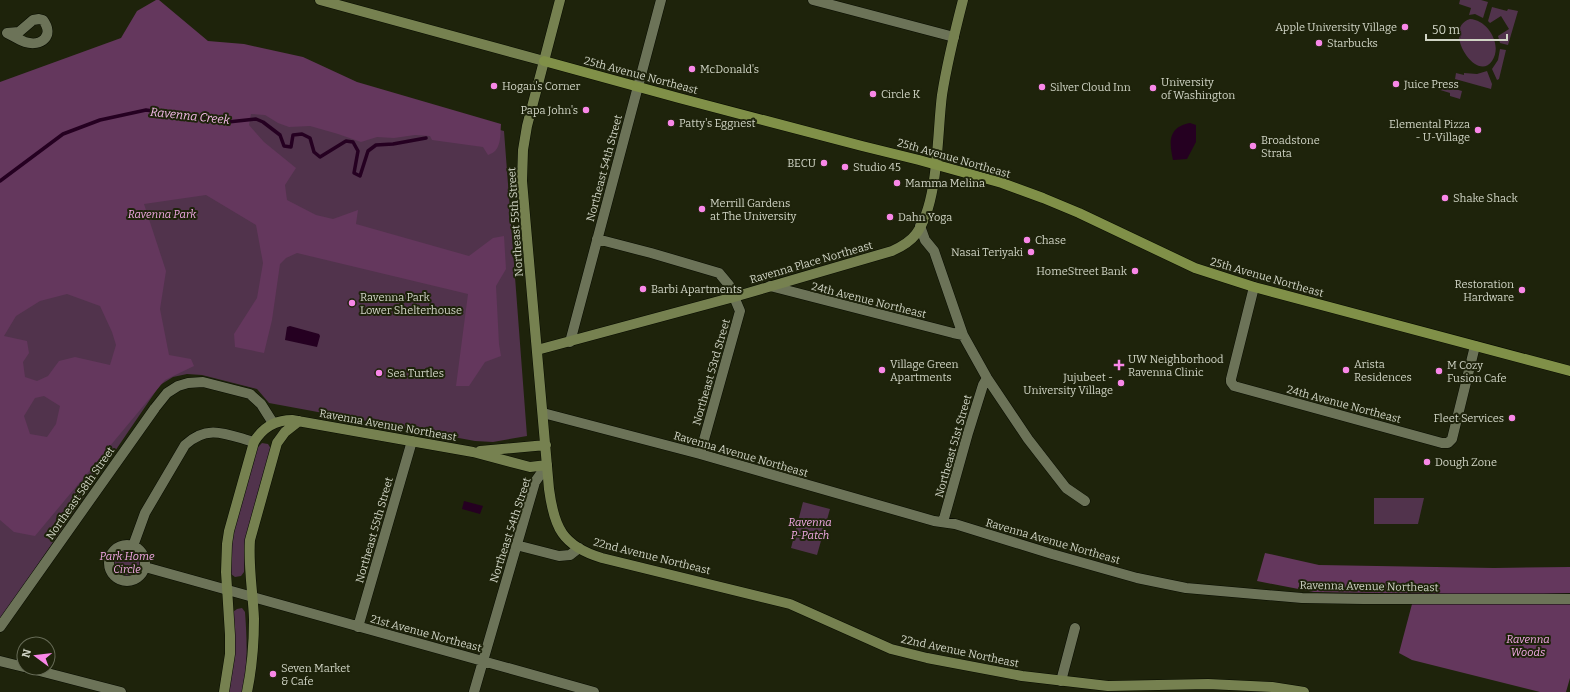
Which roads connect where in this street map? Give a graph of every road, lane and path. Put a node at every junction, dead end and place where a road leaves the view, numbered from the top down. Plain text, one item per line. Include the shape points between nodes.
1 (320, 0) edge
2 (560, 0) edge
3 (661, 0) edge
4 (813, 0) edge
5 (963, 0) edge
6 (954, 37) junction
7 (544, 61) junction
8 (638, 86) junction
9 (936, 164) junction
10 (920, 226) junction
11 (597, 239) junction
12 (770, 286) junction
13 (1254, 288) junction
14 (734, 297) junction
15 (963, 335) junction
16 (570, 342) junction
17 (1475, 346) junction
18 (537, 350) junction
19 (1570, 371) edge
20 (987, 378) junction
21 (543, 413) junction
22 (299, 421) junction
23 (273, 423) junction
24 (412, 441) junction
25 (254, 442) junction
26 (546, 445) junction
27 (473, 452) junction
28 (700, 454) junction
29 (547, 465) junction
30 (1085, 502) dead end
31 (943, 522) junction
32 (516, 545) junction
33 (133, 546) junction
34 (579, 548) junction
35 (145, 567) junction
36 (227, 590) junction
37 (252, 597) junction
38 (1570, 599) edge
39 (0, 627) edge
40 (358, 627) junction
41 (1075, 628) dead end
42 (0, 661) edge
43 (483, 661) junction
44 (16, 665) edge
45 (56, 675) edge
46 (1060, 681) junction
47 (121, 692) edge
48 (224, 692) edge
49 (247, 692) edge
50 (474, 692) edge
51 (594, 692) edge
52 (1304, 692) edge

1 - 7 main road, 25th Avenue Northeast
2 - 7 main road, Northeast 55th Street
3 - 8 street, Northeast 54th Street
4 - 6 street
5 - 6 main road, Ravenna Place Northeast
6 - 9 main road, Ravenna Place Northeast via 943,93
7 - 8 main road, 25th Avenue Northeast
7 - 18 main road, Northeast 55th Street via 527,126 522,165
8 - 9 main road, 25th Avenue Northeast
8 - 11 street, Northeast 54th Street
9 - 10 main road, Ravenna Place Northeast via 934,184
9 - 13 main road, 25th Avenue Northeast via 1043,198 1195,268
10 - 12 main road, Ravenna Place Northeast via 914,236 899,248
10 - 15 street via 925,240 934,251
11 - 14 street via 719,273 729,285
11 - 16 street, Northeast 54th Street
12 - 14 main road, Ravenna Place Northeast
12 - 15 street, 24th Avenue Northeast
13 - 17 main road, 25th Avenue Northeast
13 - 17 street, 24th Avenue Northeast via 1231,379 1232,384 1442,443 1452,439
14 - 16 main road, Ravenna Place Northeast
14 - 28 street, Northeast 53rd Street via 740,311
15 - 20 street
16 - 18 main road, Ravenna Place Northeast
17 - 19 main road, 25th Avenue Northeast
18 - 21 main road
20 - 30 street via 1028,439 1066,488
20 - 31 street, Northeast 51st Street via 970,426
21 - 26 main road
21 - 28 street, Ravenna Avenue Northeast
22 - 23 main road, Ravenna Avenue Northeast via 284,420
22 - 24 main road, Ravenna Avenue Northeast
22 - 37 main road via 284,432 277,443 254,527 249,552
23 - 25 main road via 263,429
23 - 39 street, Northeast 58th Street via 262,404 250,394 203,382 178,386 167,393
24 - 27 main road, Ravenna Avenue Northeast
24 - 40 street, Northeast 55th Street
25 - 33 street via 212,432 193,437 185,445 145,513
25 - 36 main road via 229,531 226,558
26 - 27 main road, Ravenna Avenue Northeast
26 - 29 main road
27 - 29 main road, Ravenna Avenue Northeast via 530,467
28 - 31 street, Ravenna Avenue Northeast
29 - 32 street, Northeast 54th Street via 535,482
29 - 34 main road, 22nd Avenue Northeast via 554,518 566,538
31 - 38 street, Ravenna Avenue Northeast via 1137,578 1186,588 1302,598
32 - 34 street, 22nd Avenue Northeast via 559,556 570,555
32 - 43 street, Northeast 54th Street
33 - 35 street via 143,554
33 - 35 street via 127,545 116,550 110,560 112,572 121,580 133,581 141,576
34 - 46 main road, 22nd Avenue Northeast via 602,558 790,604 890,649 1022,676
35 - 36 street, 21st Avenue Northeast
36 - 37 street, 21st Avenue Northeast
36 - 48 main road via 230,654
37 - 40 street, 21st Avenue Northeast
37 - 49 main road via 254,638
40 - 43 street, 21st Avenue Northeast
41 - 46 street
42 - 44 street
43 - 50 street, Northeast 54th Street
43 - 51 street, 21st Avenue Northeast
45 - 47 street
46 - 52 main road, 22nd Avenue Northeast via 1108,686 1208,684 1272,687

